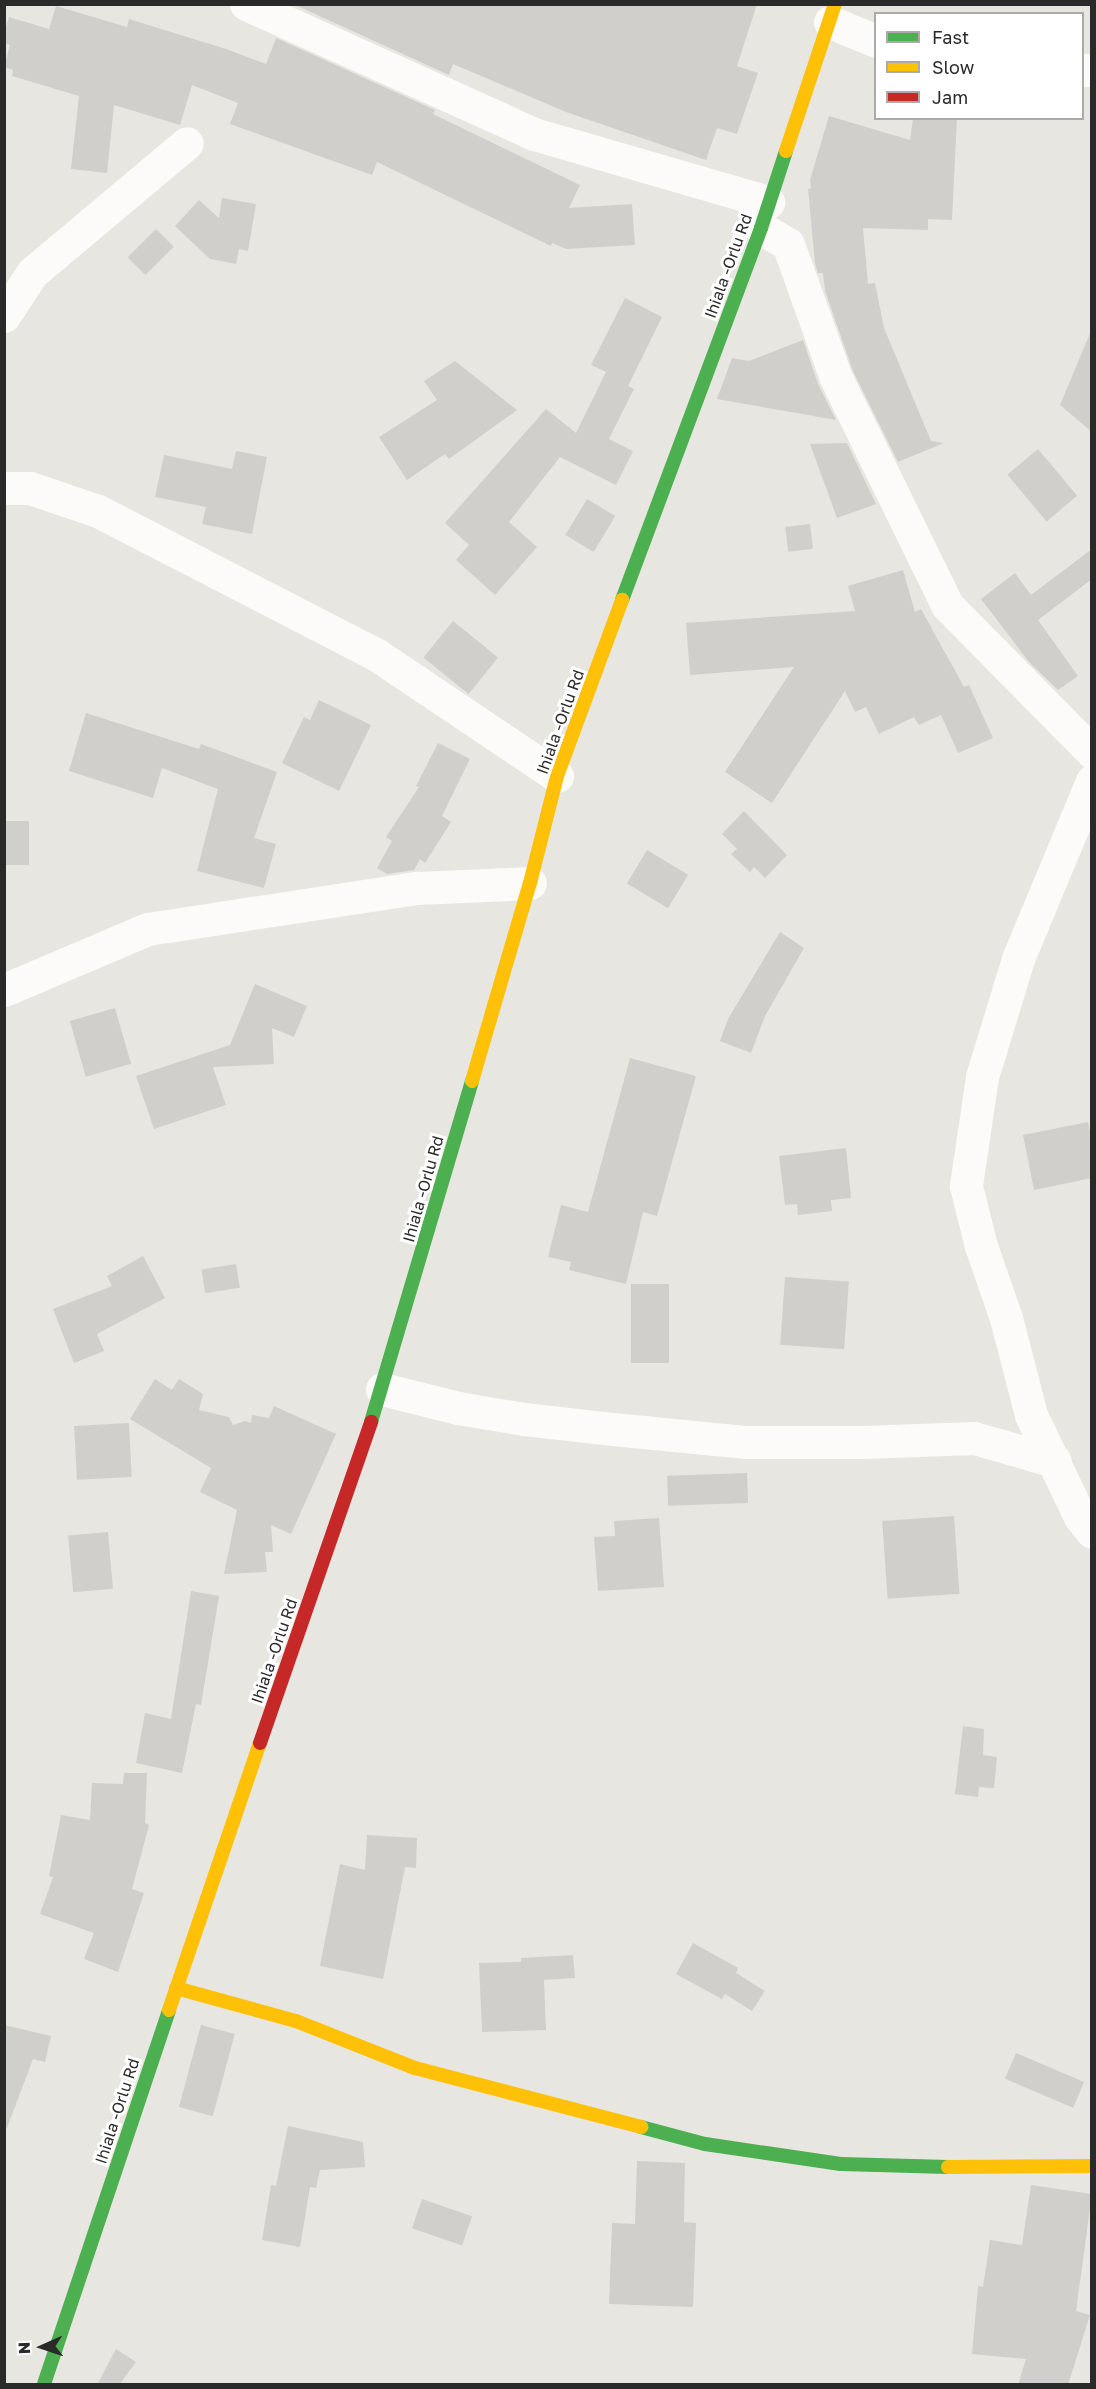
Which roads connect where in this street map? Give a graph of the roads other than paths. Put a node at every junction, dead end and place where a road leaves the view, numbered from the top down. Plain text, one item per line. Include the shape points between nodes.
1 (246, 4) edge
2 (833, 13) edge
3 (874, 40) edge
4 (187, 143) dead end
5 (764, 215) junction
6 (4, 316) edge
7 (4, 488) edge
8 (1092, 752) edge
9 (557, 776) junction
10 (1092, 781) edge
11 (530, 883) junction
12 (4, 990) edge
13 (382, 1389) junction
14 (1055, 1461) junction
15 (1092, 1532) edge
16 (176, 1988) junction
17 (1092, 2166) edge
18 (44, 2385) edge

1 - 5 street via 534,134
2 - 3 street
2 - 5 main road, Ihiala -Orlu Rd
4 - 6 street via 32,273
5 - 8 street via 788,244 836,378 947,605
5 - 9 main road, Ihiala -Orlu Rd
7 - 9 street via 30,488 98,511 366,650
9 - 11 main road, Ihiala -Orlu Rd
10 - 14 street via 1018,959 982,1077 966,1186 1032,1415
11 - 12 street via 417,888 148,929
11 - 13 main road, Ihiala -Orlu Rd
13 - 14 street via 458,1408 613,1429 746,1442 974,1438
13 - 16 main road, Ihiala -Orlu Rd
14 - 15 street via 1080,1517
16 - 17 main road via 296,2020 415,2068 705,2144 842,2164
16 - 18 main road, Ihiala -Orlu Rd

